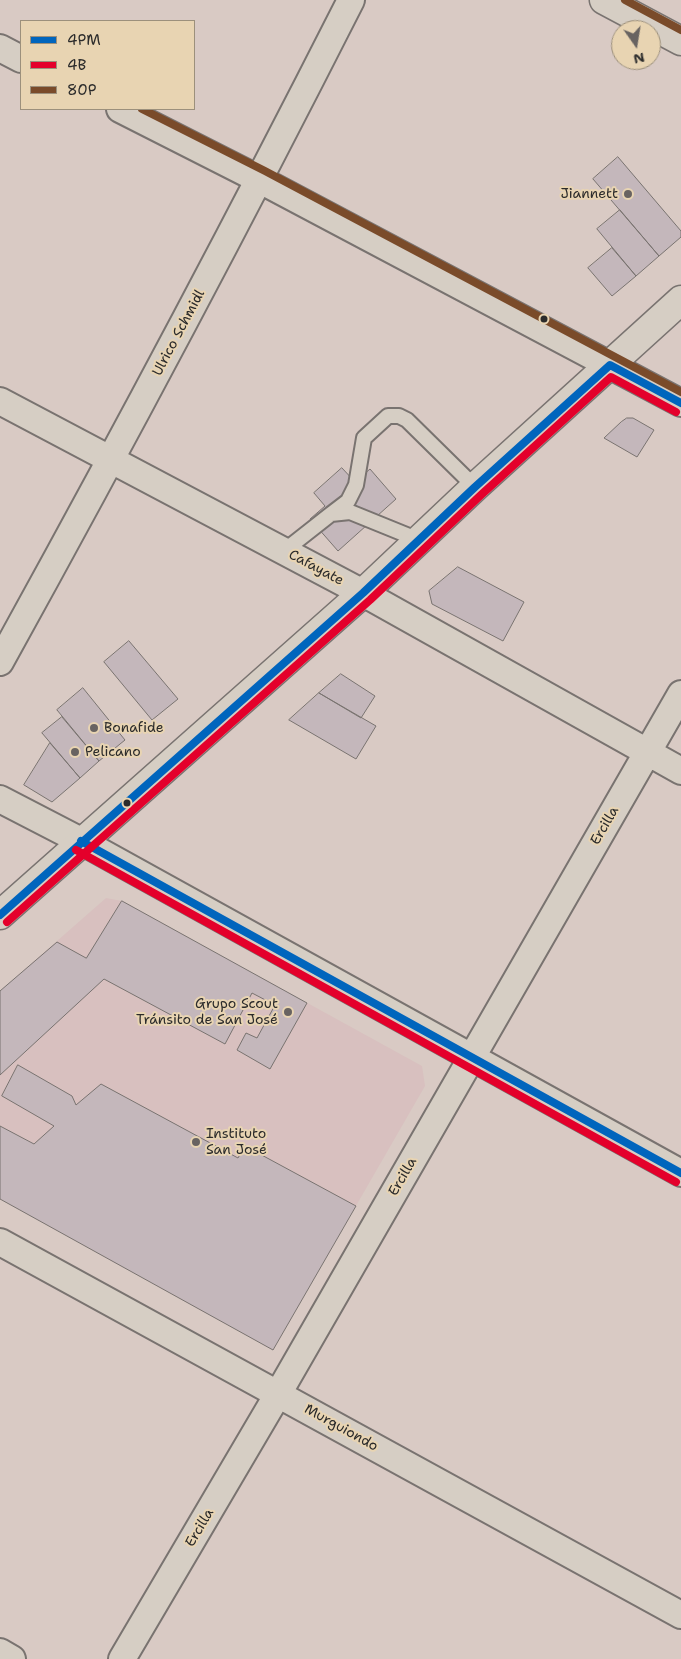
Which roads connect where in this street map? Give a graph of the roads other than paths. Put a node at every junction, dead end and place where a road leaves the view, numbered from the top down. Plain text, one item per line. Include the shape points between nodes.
1 (351, 0) edge
2 (604, 0) edge
3 (681, 41) edge
4 (0, 48) edge
5 (20, 58) edge
6 (122, 110) edge
7 (260, 180) junction
8 (681, 300) edge
9 (610, 366) junction
10 (0, 401) edge
11 (681, 403) edge
12 (112, 460) junction
13 (475, 487) junction
14 (331, 514) junction
15 (419, 540) junction
16 (284, 551) junction
17 (363, 593) junction
18 (0, 662) edge
19 (681, 694) edge
20 (648, 753) junction
21 (681, 771) edge
22 (0, 799) edge
23 (81, 841) junction
24 (0, 915) edge
25 (473, 1057) junction
26 (681, 1173) edge
27 (0, 1242) edge
28 (278, 1394) junction
29 (681, 1615) edge
30 (0, 1652) edge
31 (12, 1659) edge
32 (122, 1659) edge

1 - 7 street, Ulrico Schmidl
2 - 3 main road
4 - 5 street
6 - 7 street
7 - 9 street
7 - 12 street, Ulrico Schmidl
8 - 9 main road
9 - 11 street
9 - 13 main road
10 - 12 street, Cafayate
12 - 16 street, Cafayate
12 - 18 street, Ulrico Schmidl
13 - 14 lane via 407,420 388,416 364,438 356,485 348,501
13 - 15 main road
14 - 15 lane via 350,512
14 - 16 lane
15 - 17 main road
16 - 17 street, Cafayate
17 - 20 street, Cafayate
17 - 23 main road
19 - 20 street, Ercilla
20 - 21 street, Cafayate
20 - 25 street, Ercilla
22 - 23 street
23 - 24 main road
23 - 25 street
25 - 26 street
25 - 28 street, Ercilla
27 - 28 street, Murguiondo
28 - 29 street, Murguiondo
28 - 32 street, Ercilla
30 - 31 street

